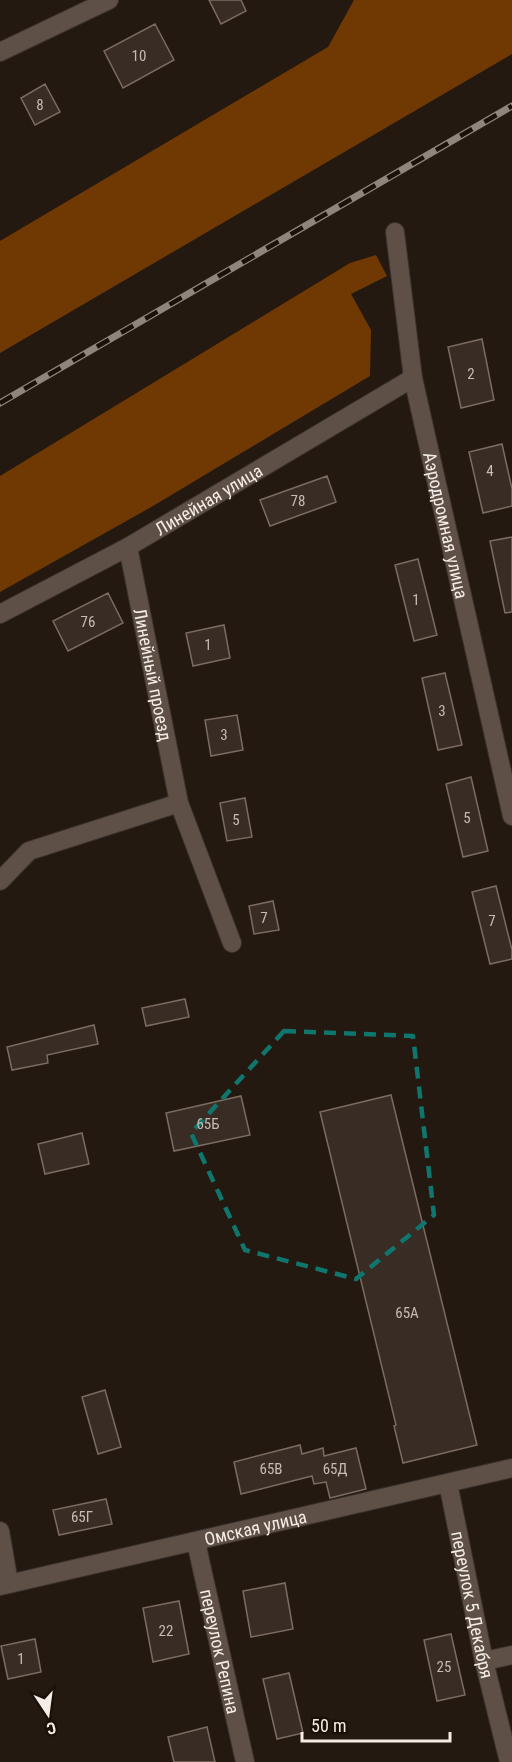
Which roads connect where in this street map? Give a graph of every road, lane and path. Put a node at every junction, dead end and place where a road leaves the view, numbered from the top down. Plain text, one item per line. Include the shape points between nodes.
1 (109, 0) edge
2 (0, 52) edge
3 (395, 232) dead end
4 (413, 378) junction
5 (128, 547) junction
6 (0, 614) edge
7 (178, 803) junction
8 (510, 805) edge
9 (0, 881) edge
10 (232, 943) dead end
11 (512, 1468) edge
12 (448, 1483) junction
13 (0, 1531) edge
14 (196, 1542) junction
15 (5, 1584) edge
16 (512, 1655) edge
17 (484, 1661) junction
18 (245, 1762) edge
19 (509, 1762) edge

1 - 2 street
3 - 4 street, Аэродромная улица
4 - 5 street, Линейная улица
4 - 8 street, Аэродромная улица
5 - 6 street, Линейная улица
5 - 7 street, Линейный проезд
7 - 9 street via 29,851
7 - 10 street, Линейный проезд
11 - 12 street, Омская улица
12 - 14 street, Омская улица
12 - 17 street, переулок 5 Декабря
13 - 15 street
14 - 15 street, Омская улица
14 - 18 street, переулок Репина
16 - 17 street
17 - 19 street, переулок 5 Декабря

